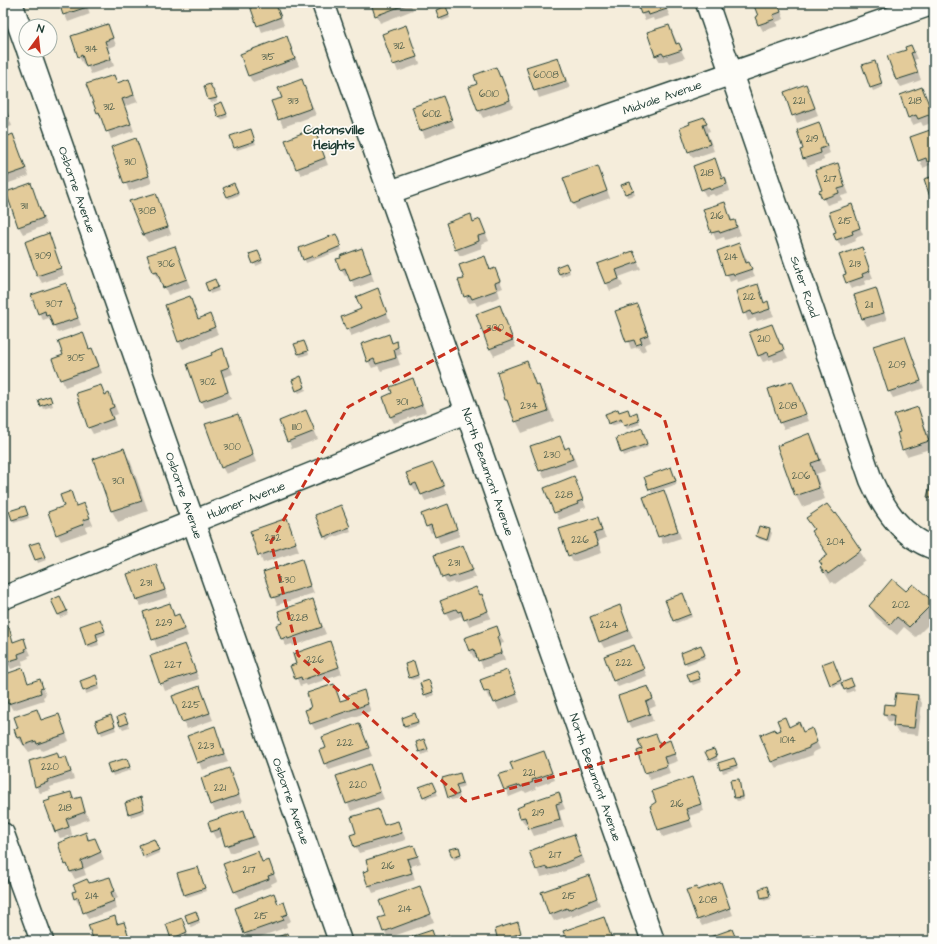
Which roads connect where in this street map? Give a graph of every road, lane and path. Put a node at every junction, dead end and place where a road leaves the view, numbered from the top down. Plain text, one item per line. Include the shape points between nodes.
1 (11, 3) edge
2 (323, 3) edge
3 (707, 3) edge
4 (934, 3) edge
5 (18, 23) edge
6 (31, 58) edge
7 (731, 74) junction
8 (390, 192) junction
9 (466, 412) junction
10 (192, 521) junction
11 (934, 548) edge
12 (3, 598) edge
13 (3, 834) edge
14 (42, 941) edge
15 (340, 941) edge
16 (653, 941) edge

1 - 5 street
2 - 8 street, North Beaumont Avenue
3 - 7 street, Suter Road
4 - 7 street, Midvale Avenue
6 - 10 street, Osborne Avenue
7 - 8 street, Midvale Avenue
7 - 11 street, Suter Road via 871,480 893,520
8 - 9 street, North Beaumont Avenue
9 - 10 street, Hubner Avenue
9 - 16 street, North Beaumont Avenue
10 - 12 street, Hubner Avenue
10 - 15 street, Osborne Avenue
13 - 14 street

